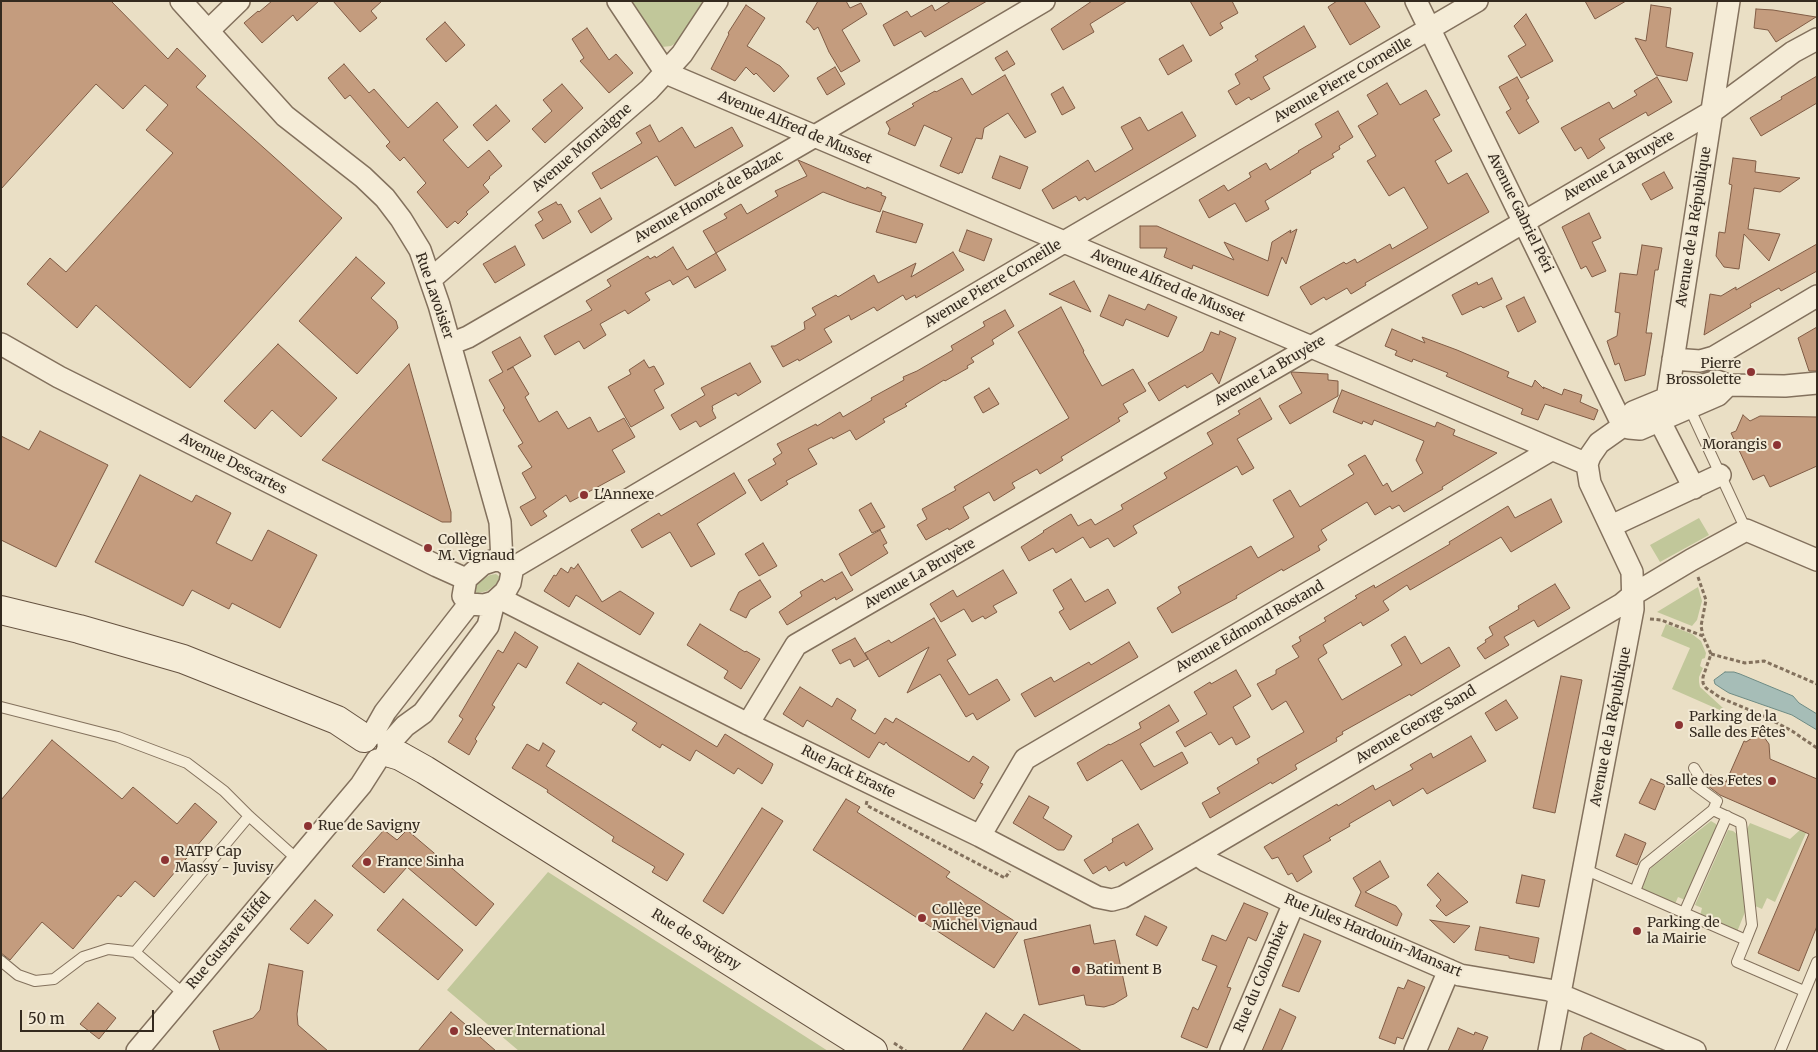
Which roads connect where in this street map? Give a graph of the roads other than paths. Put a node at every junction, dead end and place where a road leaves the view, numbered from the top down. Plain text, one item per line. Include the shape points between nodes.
1 (181, 1) edge
2 (239, 1) edge
3 (618, 1) edge
4 (717, 1) edge
5 (1044, 1) edge
6 (1416, 1) edge
7 (1477, 1) edge
8 (1729, 1) edge
9 (1429, 29) junction
10 (208, 31) junction
11 (1817, 38) edge
12 (666, 73) junction
13 (1713, 111) junction
14 (815, 136) junction
15 (1523, 222) junction
16 (1064, 242) junction
17 (431, 279) junction
18 (1817, 296) edge
19 (1, 344) edge
20 (450, 344) junction
21 (1311, 347) junction
22 (1673, 359) junction
23 (1817, 383) edge
24 (1668, 409) junction
25 (1623, 426) junction
26 (1551, 450) junction
27 (1587, 464) junction
28 (1720, 475) junction
29 (1694, 488) junction
30 (1611, 526) junction
31 (1746, 530) junction
32 (1817, 560) edge
33 (506, 565) junction
34 (466, 579) junction
35 (1634, 594) junction
36 (496, 600) junction
37 (469, 604) junction
38 (1, 610) edge
39 (1, 707) edge
40 (748, 724) junction
41 (378, 746) junction
42 (1694, 768) dead end
43 (1713, 810) junction
44 (249, 816) junction
45 (1727, 816) junction
46 (980, 836) junction
47 (1198, 854) junction
48 (298, 860) junction
49 (1584, 869) junction
50 (1634, 891) junction
51 (1294, 903) junction
52 (1684, 913) junction
53 (1746, 940) junction
54 (135, 952) junction
55 (1, 960) edge
56 (1817, 962) edge
57 (1449, 970) junction
58 (1804, 991) junction
59 (184, 994) junction
60 (1559, 994) junction
61 (137, 1051) edge
62 (873, 1051) edge
63 (1231, 1051) edge
64 (1415, 1051) edge
65 (1548, 1051) edge
66 (1695, 1051) edge
67 (1780, 1051) edge

1 - 10 street, Rue Lavoisier
2 - 10 street
3 - 12 street
4 - 12 street, Avenue Montaigne
5 - 14 street, Avenue Honoré de Balzac
6 - 9 street, Avenue Gabriel Péri
7 - 9 street, Avenue Pierre Corneille
8 - 13 street, Avenue de la République
9 - 15 street, Avenue Gabriel Péri
9 - 16 street, Avenue Pierre Corneille
10 - 17 street, Rue Lavoisier via 285,116 385,198 420,250
11 - 13 street, Avenue La Bruyère
12 - 14 street, Avenue Alfred de Musset
12 - 17 street, Avenue Montaigne
13 - 15 street, Avenue La Bruyère
13 - 22 street, Avenue de la République
14 - 16 street, Avenue Alfred de Musset
14 - 20 street, Avenue Honoré de Balzac via 468,337
15 - 21 street, Avenue La Bruyère
15 - 25 street, Avenue Gabriel Péri
16 - 21 street, Avenue Alfred de Musset
16 - 33 street, Avenue Pierre Corneille
17 - 20 street, Rue Lavoisier
18 - 22 street via 1714,357 1700,361
19 - 34 street, Avenue Descartes via 59,377
20 - 33 street, Rue Lavoisier via 500,522
21 - 26 street, Avenue Alfred de Musset
21 - 40 street, Avenue La Bruyère via 796,645
22 - 24 street, Avenue de la République
23 - 24 street via 1728,385 1718,395
24 - 25 street via 1640,428
24 - 28 lane
24 - 29 street
25 - 27 street via 1599,443
26 - 27 street, Avenue Alfred de Musset
26 - 46 street, Avenue Edmond Rostand via 1025,759
27 - 30 street, Avenue de la République via 1590,483
28 - 29 street
28 - 31 lane
29 - 30 street
30 - 35 street, Avenue de la République via 1632,572
31 - 32 street
31 - 35 street, Avenue George Sand
33 - 34 street via 495,560 483,564
33 - 36 street via 512,572 510,584
34 - 37 street via 463,596
35 - 47 street, Avenue George Sand
35 - 49 street, Avenue de la République
36 - 37 street via 484,605
36 - 40 street, Rue Jack Eraste
36 - 41 street via 488,626 423,713
37 - 41 street via 385,712
38 - 41 street, Rue de Savigny via 183,659 337,720
39 - 44 lane via 118,736 187,763 224,791
40 - 46 street, Rue Jack Eraste
41 - 48 street, Rue Gustave Eiffel via 360,785
41 - 62 street, Rue de Savigny via 425,770
42 - 43 lane via 1699,776 1695,785 1717,801
43 - 45 lane
43 - 50 lane via 1645,864
44 - 48 lane
44 - 54 lane
45 - 52 lane
45 - 53 lane via 1741,823 1752,925
46 - 47 street, Rue Jack Eraste via 1097,897 1112,900 1123,897
47 - 51 street, Rue Jules Hardouin-Mansart
48 - 59 street, Rue Gustave Eiffel
49 - 50 lane
49 - 60 street, Avenue de la République
50 - 52 lane
51 - 57 street, Rue Jules Hardouin-Mansart
51 - 63 street, Rue du Colombier
52 - 53 lane
53 - 58 lane via 1737,962
54 - 55 lane via 108,949 83,956 54,979 35,981 18,975
54 - 59 lane
56 - 58 lane
57 - 60 street, Rue Jules Hardouin-Mansart via 1470,978
57 - 64 street
58 - 67 lane
59 - 61 street, Rue Gustave Eiffel
60 - 65 street, Avenue de la République
60 - 66 street, Rue Jules Hardouin-Mansart

